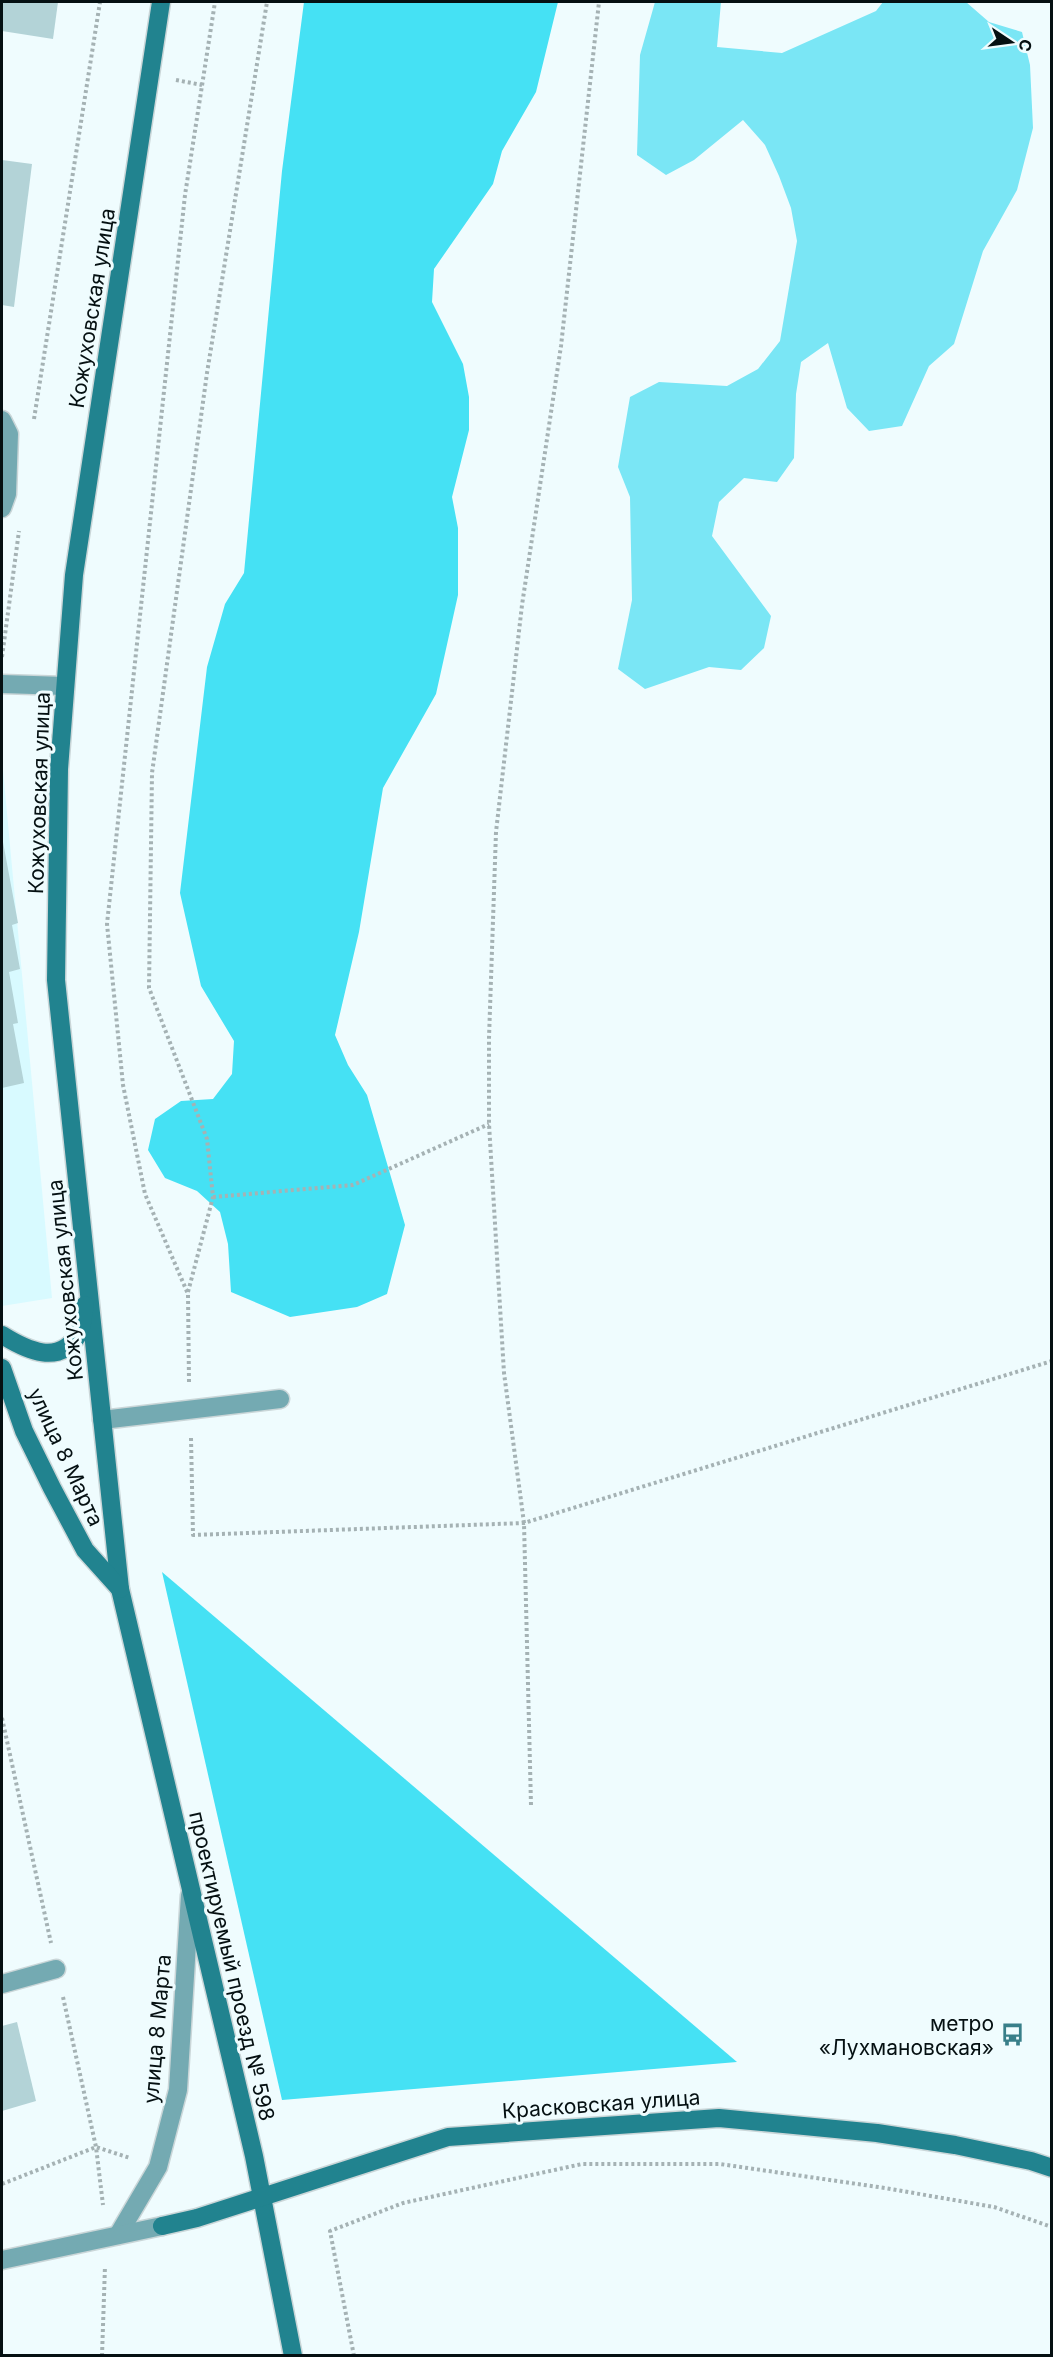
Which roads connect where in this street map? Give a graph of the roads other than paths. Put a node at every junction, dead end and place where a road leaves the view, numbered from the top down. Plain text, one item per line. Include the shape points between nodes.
1 (161, 2) edge
2 (2, 420) edge
3 (2, 508) edge
4 (2, 684) edge
5 (65, 686) junction
6 (88, 1292) junction
7 (2, 1335) edge
8 (2, 1368) edge
9 (280, 1399) dead end
10 (102, 1420) junction
11 (120, 1589) junction
12 (190, 1887) junction
13 (56, 1969) road end
14 (2, 1984) edge
15 (1031, 2161) junction
16 (1052, 2161) edge
17 (1052, 2168) edge
18 (262, 2197) junction
19 (112, 2236) junction
20 (2, 2260) edge
21 (293, 2355) edge

1 - 5 street, Кожуховская улица via 74,575
2 - 3 street via 9,435 7,494
4 - 5 street
5 - 6 street, Кожуховская улица via 59,769 56,980
6 - 7 street via 79,1332 68,1347 49,1354 24,1348
6 - 10 street, Кожуховская улица
8 - 11 street, улица 8 Марта via 24,1431 52,1488 86,1550
9 - 10 street
10 - 11 street, Кожуховская улица
11 - 12 street, проектируемый проезд № 598
12 - 18 street, проектируемый проезд № 598
12 - 19 street, улица 8 Марта via 178,2090 158,2167
13 - 14 street
15 - 16 street
15 - 17 street, Красковская улица
15 - 18 street, Красковская улица via 877,2133 719,2118 447,2138
18 - 19 street, Красковская улица via 197,2218
18 - 21 street, проектируемый проезд № 598
19 - 20 street

